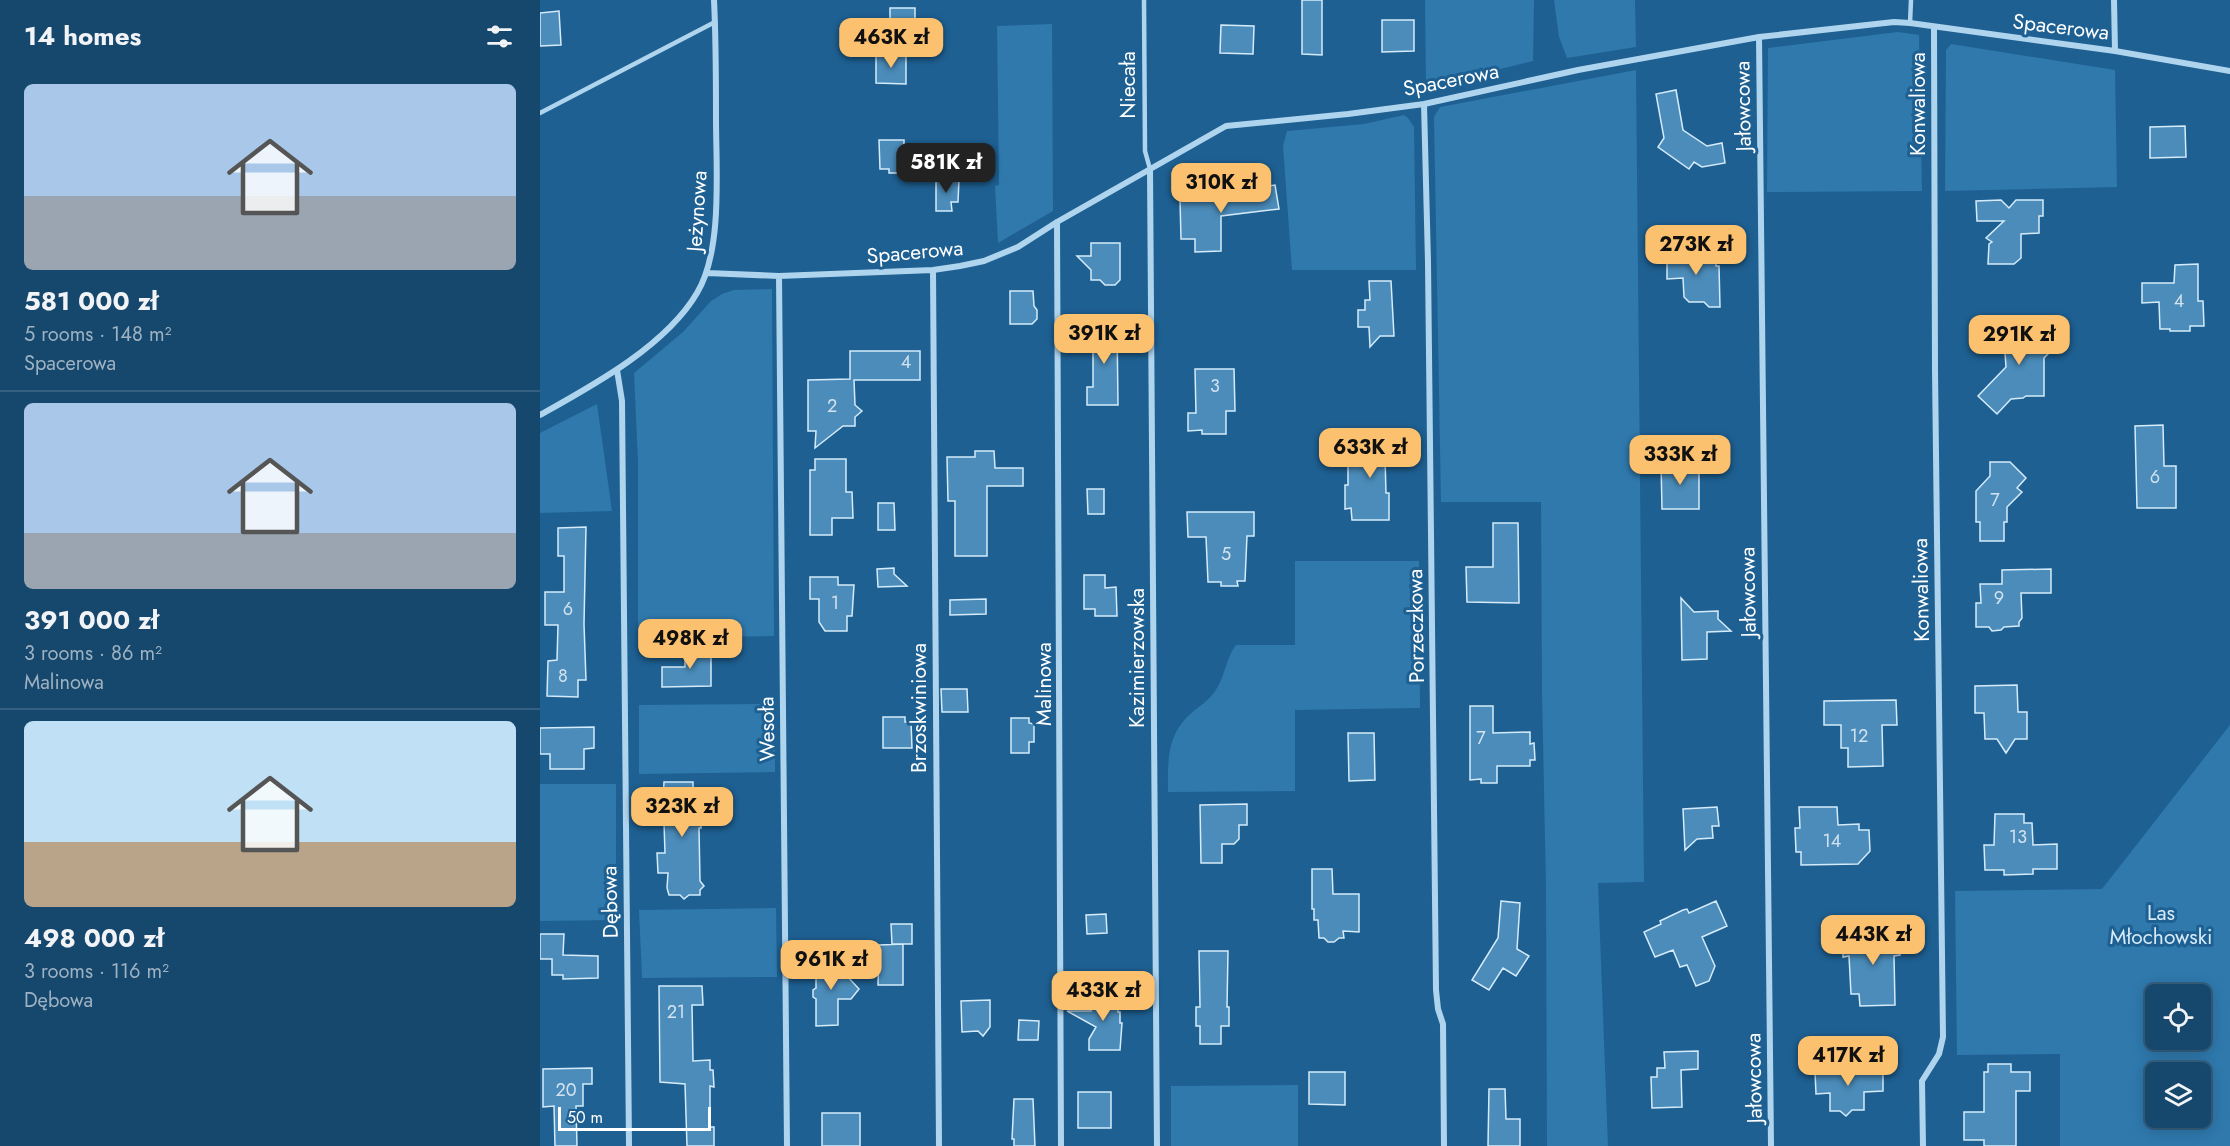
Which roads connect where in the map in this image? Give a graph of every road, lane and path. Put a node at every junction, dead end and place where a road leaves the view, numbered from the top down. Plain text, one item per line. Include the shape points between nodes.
1 (714, 0) edge
2 (1144, 0) edge
3 (1911, 0) edge
4 (2114, 0) edge
5 (715, 22) junction
6 (1910, 23) junction
7 (1934, 27) junction
8 (1759, 37) junction
9 (2115, 51) junction
10 (2230, 71) edge
11 (1424, 104) junction
12 (540, 113) edge
13 (1150, 169) junction
14 (1057, 222) junction
15 (933, 270) junction
16 (707, 273) junction
17 (779, 276) junction
18 (617, 370) junction
19 (540, 415) edge
20 (629, 1146) edge
21 (787, 1146) edge
22 (939, 1146) edge
23 (1061, 1146) edge
24 (1157, 1146) edge
25 (1444, 1146) edge
26 (1771, 1146) edge
27 (1923, 1146) edge

1 - 5 street, Jeżynowa
2 - 13 lane, Niecała via 1145,151
3 - 6 lane
4 - 9 street
5 - 12 lane
5 - 16 street, Jeżynowa via 717,177 713,245
6 - 7 street, Spacerowa
6 - 8 street, Spacerowa
7 - 9 street, Spacerowa
7 - 27 street, Konwaliowa via 1943,1037 1939,1054 1922,1081
8 - 11 street, Spacerowa via 1578,70
8 - 26 street, Jałowcowa
9 - 10 street, Spacerowa
11 - 13 street, Spacerowa via 1226,126
11 - 25 street, Porzeczkowa via 1436,990 1443,1024
13 - 14 street, Spacerowa
13 - 24 street, Kazimierzowska
14 - 15 street, Spacerowa via 1018,247 984,261
14 - 23 street, Malinowa
15 - 17 street, Spacerowa
15 - 22 street, Brzoskwiniowa
16 - 17 street, Spacerowa
16 - 18 street, Jeżynowa via 680,316
17 - 21 street, Wesoła
18 - 19 street, Jeżynowa
18 - 20 street, Dębowa via 622,401

